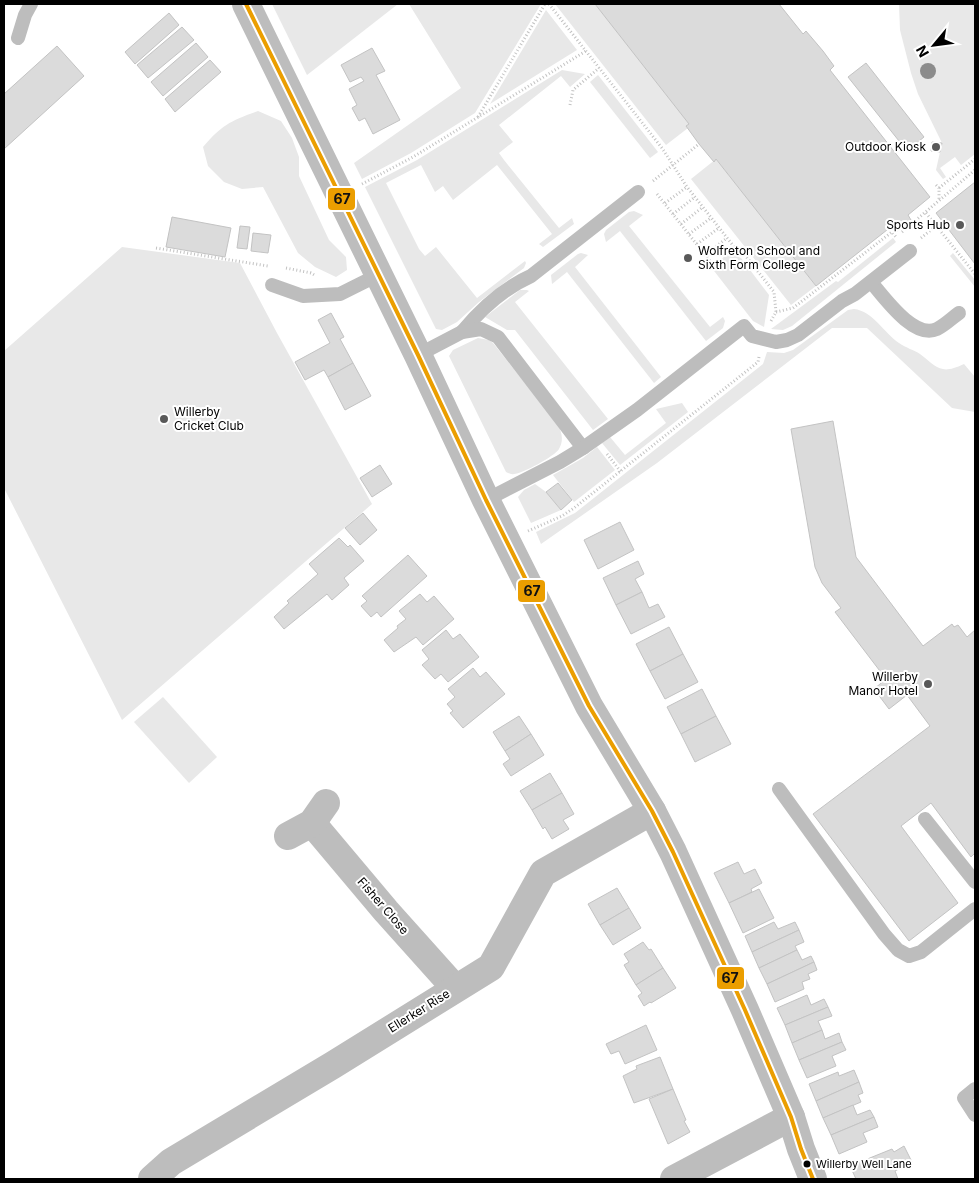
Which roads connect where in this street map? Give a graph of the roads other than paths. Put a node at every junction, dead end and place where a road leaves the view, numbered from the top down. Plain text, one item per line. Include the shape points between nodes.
1 (31, 4) edge
2 (246, 4) edge
3 (18, 38) dead end
4 (638, 192) road end
5 (910, 251) dead end
6 (378, 275) junction
7 (871, 282) junction
8 (272, 284) dead end
9 (959, 313) dead end
10 (462, 332) junction
11 (418, 355) junction
12 (583, 448) junction
13 (486, 500) junction
14 (779, 789) dead end
15 (652, 811) junction
16 (925, 819) dead end
17 (288, 836) dead end
18 (975, 882) edge
19 (975, 909) edge
20 (455, 988) junction
21 (975, 1089) edge
22 (975, 1115) edge
23 (791, 1117) junction
24 (152, 1179) edge
25 (674, 1179) edge
26 (813, 1179) edge

1 - 3 lane
2 - 6 street
4 - 10 lane via 531,276 481,310
5 - 7 lane
6 - 8 lane via 340,294 303,296
6 - 11 street
7 - 9 lane via 916,328 936,329
7 - 12 lane via 787,340 776,342 752,336 744,326
10 - 11 lane
10 - 12 lane via 481,329 498,337
11 - 13 street
12 - 13 lane
13 - 15 street via 589,706
14 - 19 lane via 898,950 910,956 920,952
15 - 20 street, Ellerker Rise via 543,873 491,967
15 - 23 street
16 - 18 lane
17 - 20 street, Fisher Close via 319,813 386,911
20 - 24 street, Ellerker Rise via 171,1162
21 - 22 lane via 964,1098
23 - 25 street
23 - 26 street

